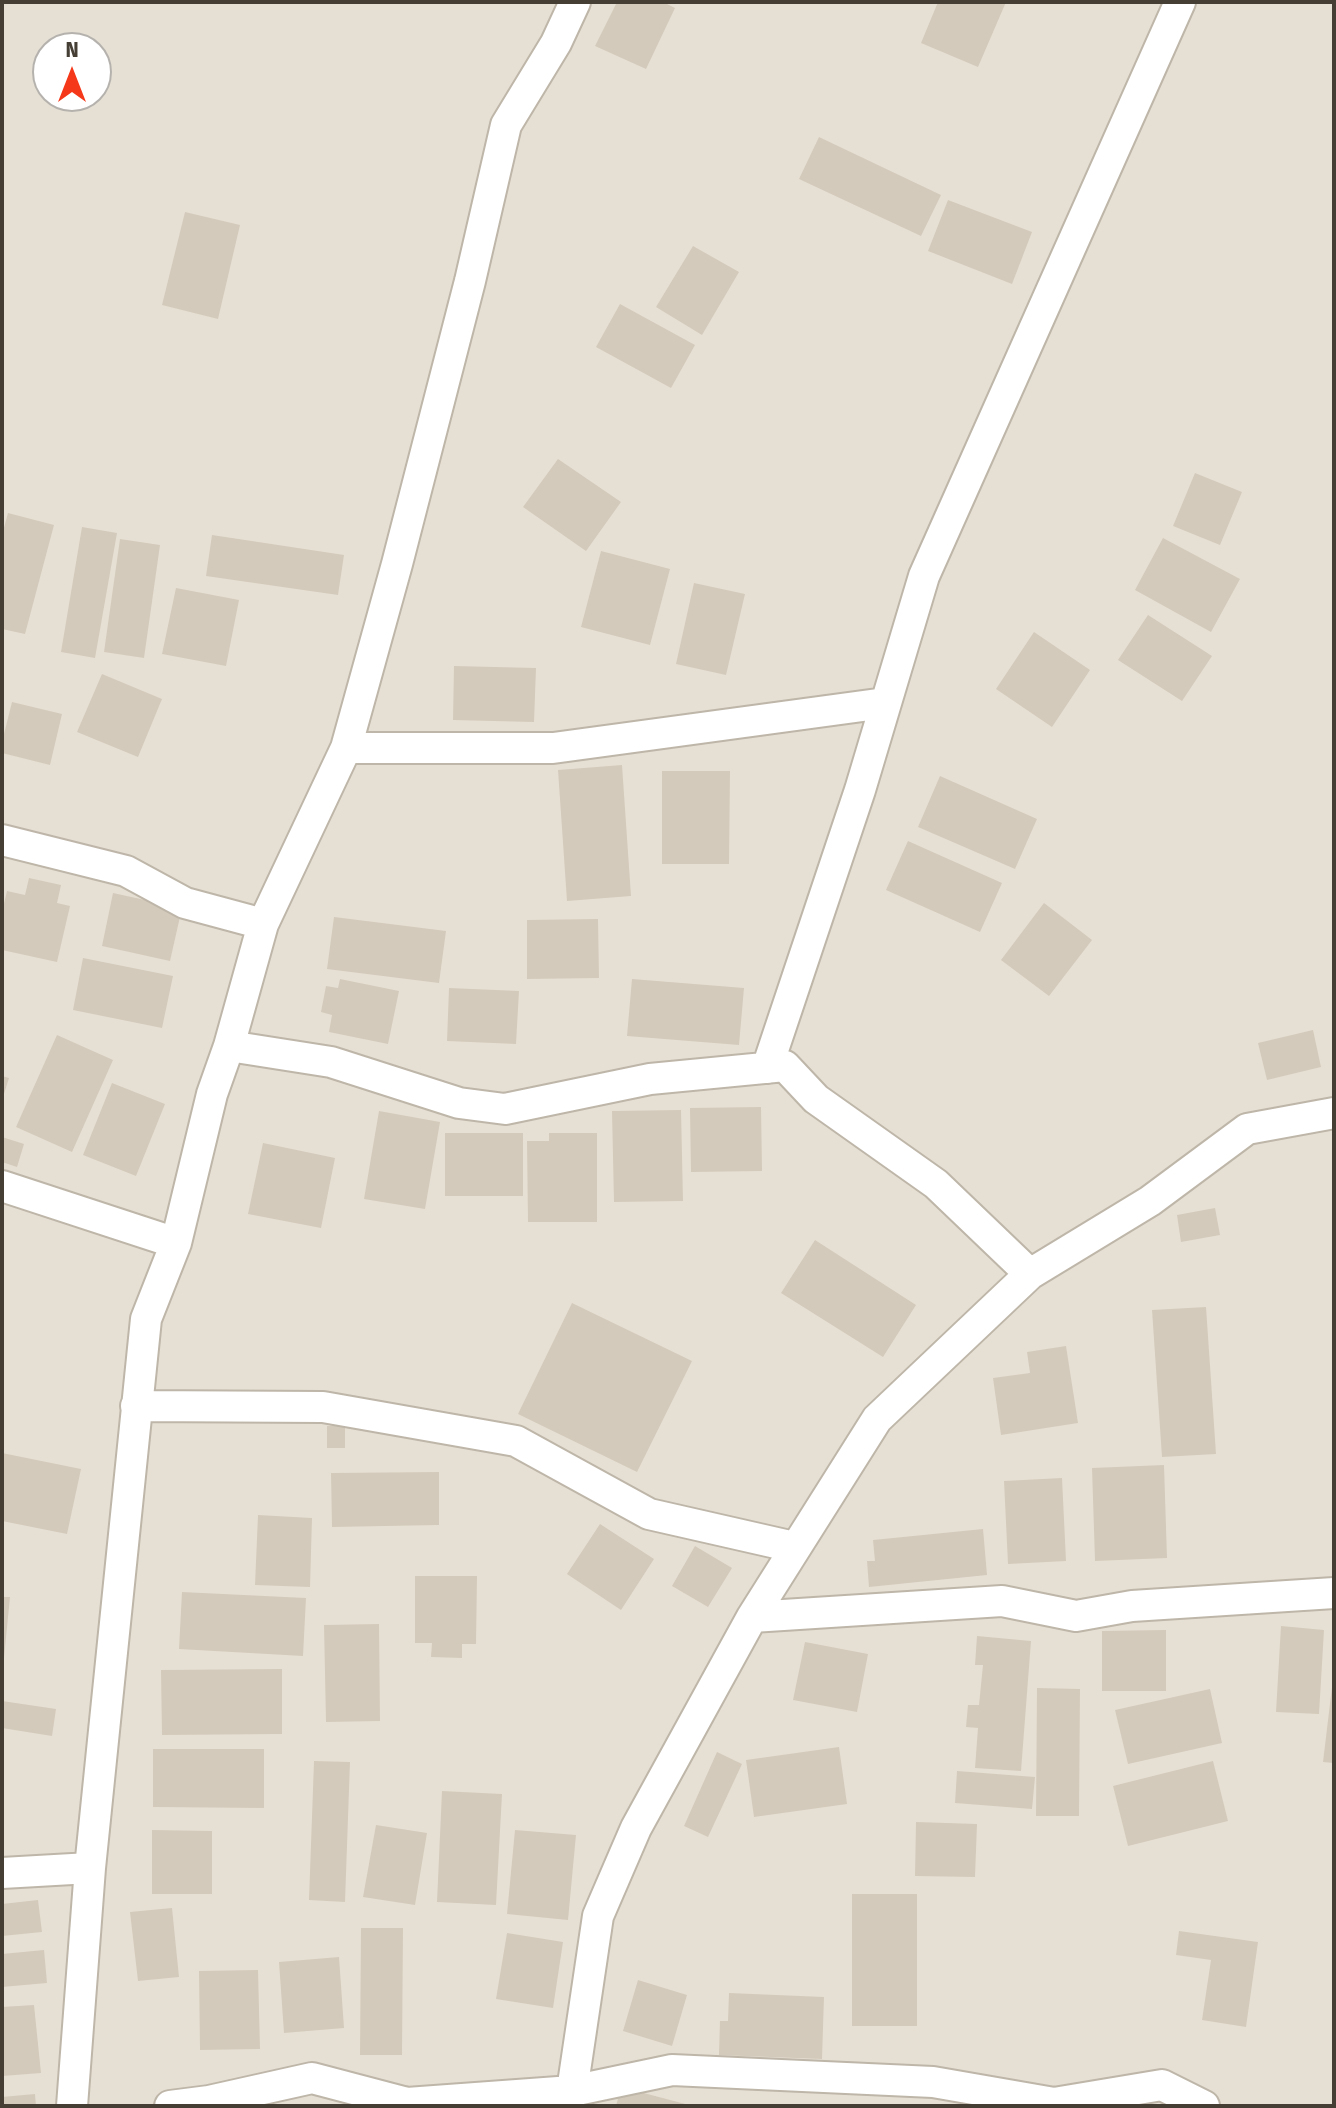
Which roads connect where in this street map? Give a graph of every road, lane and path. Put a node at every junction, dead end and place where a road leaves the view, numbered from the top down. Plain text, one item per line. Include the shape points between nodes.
1 (575, 2) edge
2 (1180, 2) edge
3 (885, 703) junction
4 (346, 748) junction
5 (2, 840) edge
6 (263, 924) junction
7 (229, 1046) junction
8 (767, 1068) junction
9 (1334, 1113) edge
10 (2, 1186) edge
11 (176, 1243) junction
12 (1030, 1274) junction
13 (136, 1406) junction
14 (794, 1547) junction
15 (1334, 1593) edge
16 (752, 1617) junction
17 (90, 1868) junction
18 (2, 1873) edge
19 (569, 2099) edge
20 (72, 2106) edge
21 (170, 2106) edge
22 (1204, 2106) edge

1 - 4 street via 506,125
2 - 3 street via 924,576
3 - 4 street via 553,748
3 - 8 street
4 - 6 street
5 - 6 street via 126,871 185,903
6 - 7 street
7 - 8 street via 331,1062 459,1103 505,1109 650,1079
7 - 11 street
8 - 12 street via 785,1066 816,1099 936,1184
9 - 12 street via 1247,1129 1150,1201
10 - 11 street
11 - 13 street via 146,1319
12 - 14 street via 877,1419
13 - 14 street via 323,1407 516,1441 649,1514
13 - 17 street
14 - 16 street
15 - 16 street via 1132,1606 1076,1616 1002,1601
16 - 19 street via 636,1828 598,1916
17 - 18 street
17 - 20 street
19 - 21 street via 407,2103 312,2078
19 - 22 street via 672,2070 933,2082 1054,2103 1162,2085

